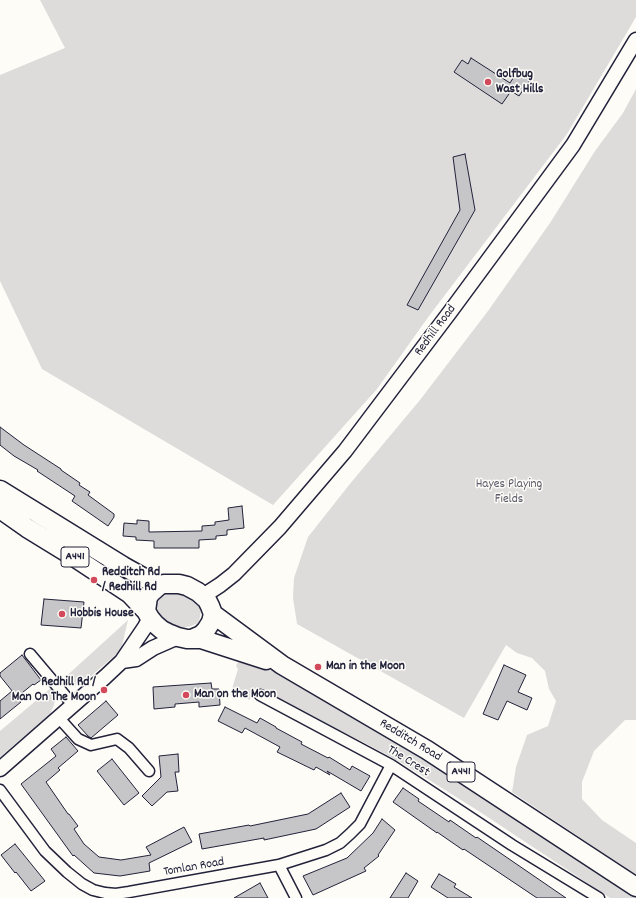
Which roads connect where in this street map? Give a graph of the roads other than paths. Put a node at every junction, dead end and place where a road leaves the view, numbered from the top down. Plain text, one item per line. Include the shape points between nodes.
1 (636, 40) edge
2 (0, 490) edge
3 (0, 509) edge
4 (160, 585) junction
5 (203, 596) junction
6 (148, 614) junction
7 (213, 614) junction
8 (186, 638) junction
9 (30, 654) dead end
10 (122, 661) junction
11 (282, 665) junction
12 (260, 695) dead end
13 (73, 705) junction
14 (59, 718) junction
15 (391, 766) junction
16 (0, 769) edge
17 (149, 771) dead end
18 (0, 790) edge
19 (279, 865) junction
20 (636, 887) edge
21 (296, 898) edge
22 (599, 898) edge

1 - 5 street, Redhill Road via 572,145 345,451 280,527 239,569
2 - 4 highway via 123,566
3 - 6 highway, A441 via 130,594
4 - 5 highway, A441 via 187,586
4 - 6 highway via 148,597
5 - 7 highway, A441
6 - 8 highway, A441 via 162,630
6 - 10 street via 145,627
7 - 8 highway via 211,622 201,635
7 - 11 highway, Redditch Road / A441
8 - 10 street via 153,648 136,659
8 - 11 highway, Redditch Road / A441 via 216,643
9 - 13 street
10 - 13 street
11 - 20 highway, Redditch Road / A441 via 427,750
12 - 15 street, The Crest
13 - 14 street
14 - 16 street
14 - 17 street via 78,739 91,745 117,739 143,757
15 - 19 street, Tomlan Road via 360,824 340,843
15 - 22 street, The Crest
18 - 19 street, Tomlan Road via 45,851 67,872 93,890 116,894
19 - 21 street

